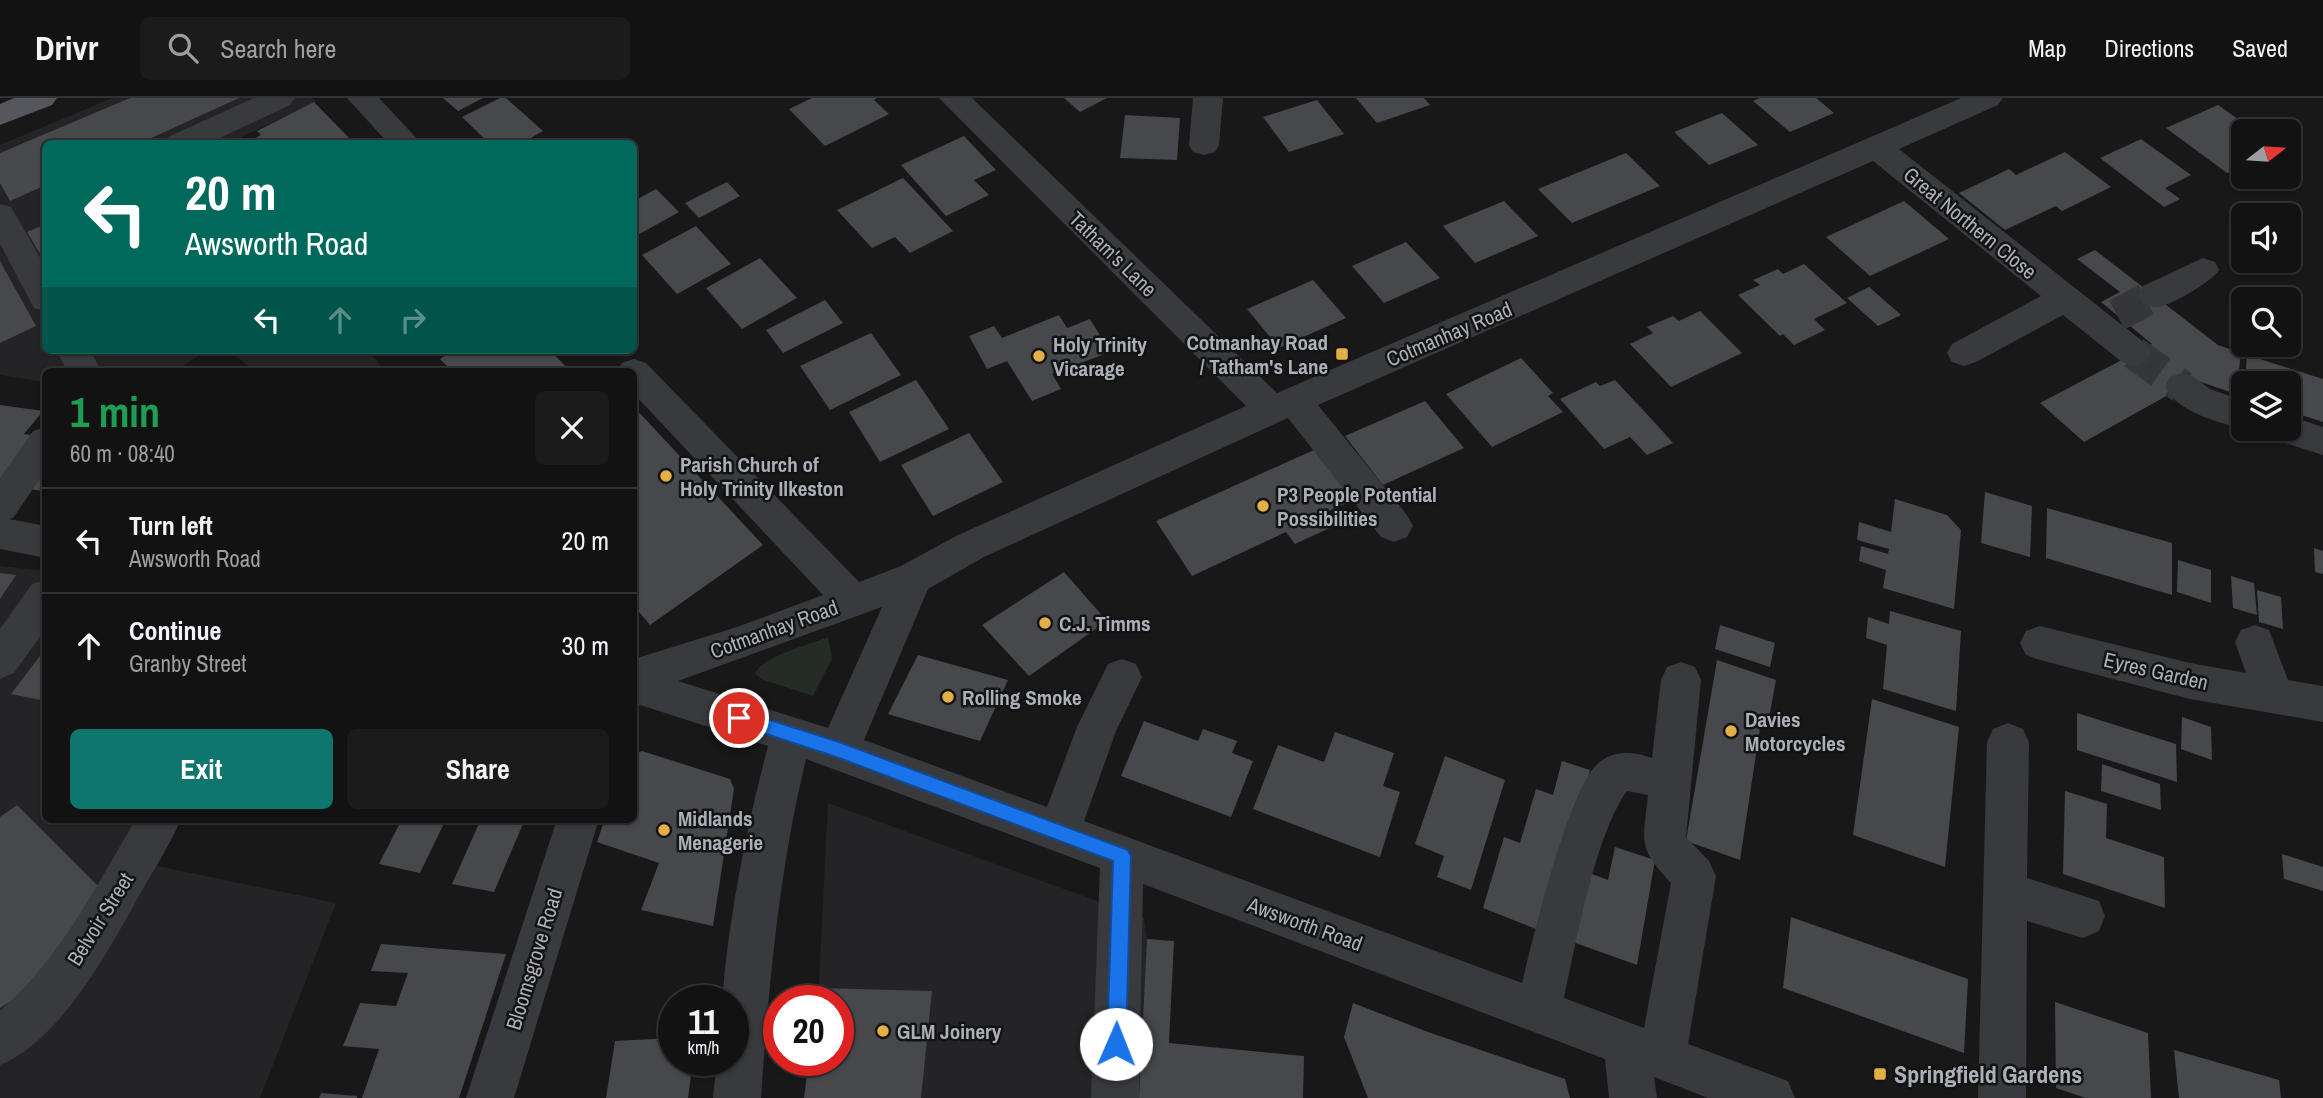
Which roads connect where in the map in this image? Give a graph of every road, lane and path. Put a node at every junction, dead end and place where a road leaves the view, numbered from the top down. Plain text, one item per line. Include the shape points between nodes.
1 (43, 98) edge
2 (280, 98) edge
3 (362, 98) edge
4 (954, 98) edge
5 (1207, 98) edge
6 (1216, 98) edge
7 (1988, 98) edge
8 (0, 115) edge
9 (188, 140) edge
10 (403, 140) edge
11 (1204, 145) dead end
12 (1876, 148) junction
13 (0, 215) edge
14 (2203, 270) dead end
15 (42, 292) edge
16 (2155, 295) tunnel mouth
17 (2064, 299) junction
18 (2117, 333) tunnel mouth
19 (1964, 353) dead end
20 (616, 354) edge
21 (630, 368) edge
22 (637, 375) edge
23 (2182, 387) tunnel mouth
24 (1284, 405) junction
25 (2231, 410) edge
26 (2301, 434) edge
27 (2323, 441) edge
28 (42, 447) edge
29 (0, 507) edge
30 (1394, 526) dead end
31 (0, 533) edge
32 (42, 541) edge
33 (914, 578) junction
34 (852, 601) junction
35 (42, 602) edge
36 (2255, 642) dead end
37 (2040, 643) dead end
38 (0, 661) edge
39 (637, 676) edge
40 (1122, 677) dead end
41 (1681, 680) dead end
42 (637, 686) edge
43 (2273, 694) junction
44 (2323, 704) edge
45 (792, 734) junction
46 (2008, 742) dead end
47 (839, 750) junction
48 (1670, 783) junction
49 (158, 823) edge
50 (577, 823) edge
51 (1059, 832) junction
52 (1122, 856) junction
53 (2007, 894) junction
54 (2083, 916) dead end
55 (1539, 1009) junction
56 (0, 1042) edge
57 (1644, 1051) junction
58 (491, 1098) edge
59 (737, 1098) edge
60 (1115, 1098) edge
61 (1633, 1098) edge
62 (1771, 1098) edge
63 (2002, 1098) edge

1 - 8 main road
2 - 9 street
3 - 10 street
4 - 24 street, Tatham's Lane
5 - 6 street
5 - 11 street
7 - 12 street, Cotmanhay Road
12 - 17 street, Great Northern Close
12 - 24 street, Cotmanhay Road
13 - 15 street
14 - 16 street
17 - 18 street, Great Northern Close
17 - 19 street, Great Northern Close
20 - 21 street
22 - 34 street
23 - 25 street via 2198,399
24 - 30 street, Tatham's Lane
24 - 33 street, Cotmanhay Road via 971,546
26 - 27 street
28 - 29 street
31 - 32 street
33 - 34 street, Cotmanhay Road
33 - 47 street
34 - 39 street, Cotmanhay Road
35 - 38 street
36 - 43 street
37 - 43 street, Eyres Garden via 2190,681
40 - 51 street via 1097,727
41 - 48 street
42 - 45 street, Awsworth Road
43 - 44 street, Eyres Garden
45 - 47 street, Awsworth Road
45 - 59 street via 771,816 750,947
46 - 53 street
47 - 51 street, Awsworth Road
48 - 55 street via 1635,772 1612,777 1603,788 1560,921
48 - 57 street via 1664,844 1694,876
49 - 56 street, Belvoir Street via 82,953 34,1012
50 - 58 street, Bloomsgrove Road
51 - 52 street, Awsworth Road
52 - 55 street, Awsworth Road
52 - 60 street
53 - 54 street
53 - 63 street
55 - 57 street, Awsworth Road
57 - 61 street
57 - 62 street, Awsworth Road

